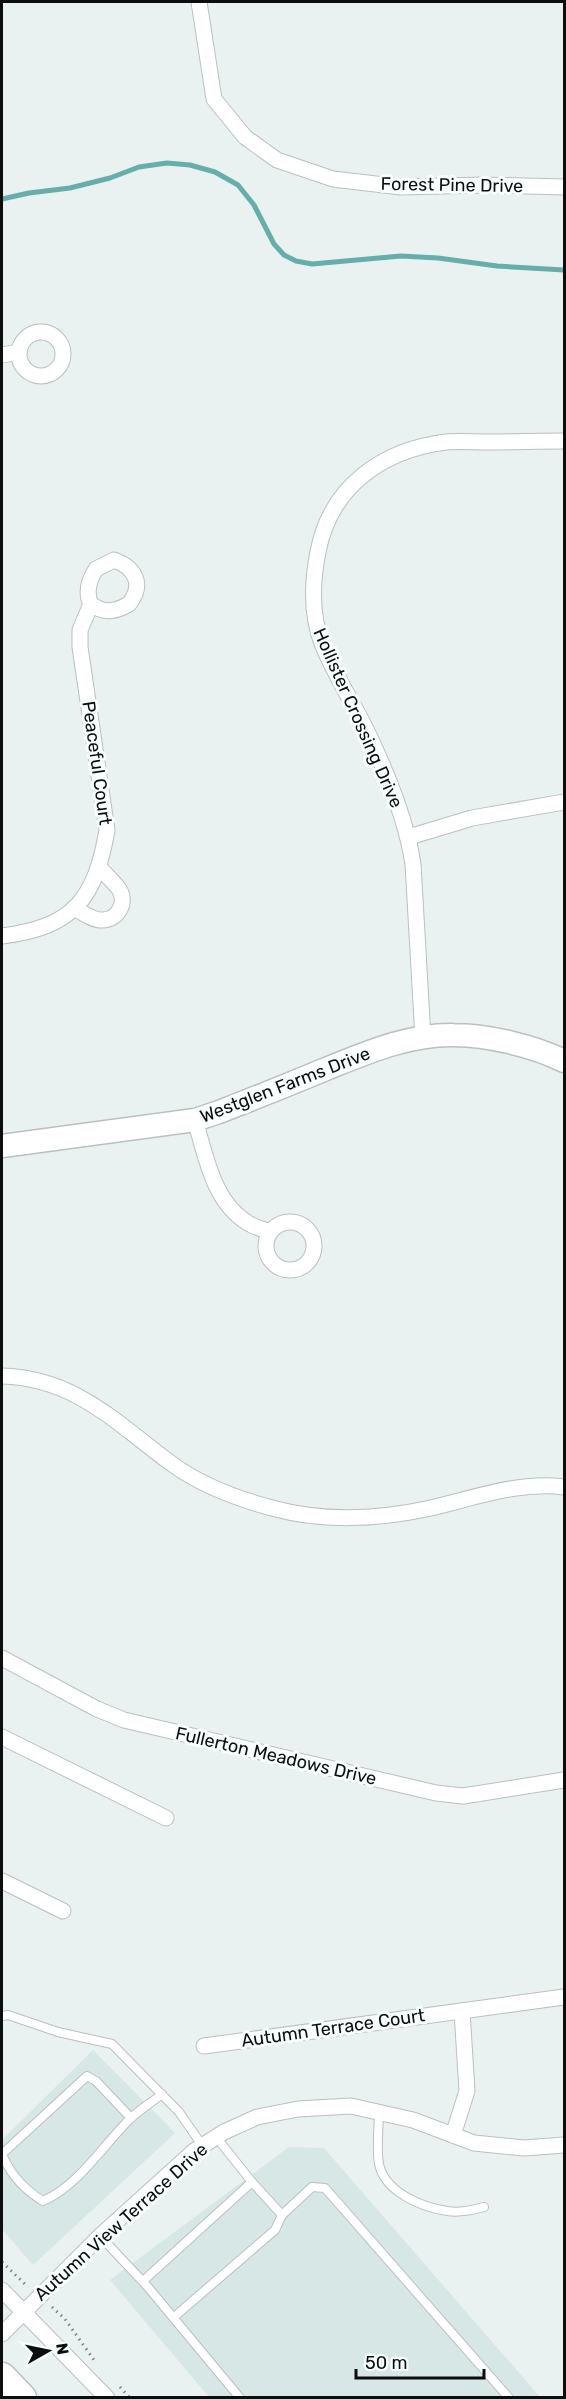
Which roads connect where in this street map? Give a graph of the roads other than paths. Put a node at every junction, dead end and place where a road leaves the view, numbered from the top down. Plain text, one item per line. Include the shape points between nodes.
1 (199, 2) edge
2 (564, 187) edge
3 (19, 352) dead end
4 (2, 355) edge
5 (564, 441) edge
6 (91, 604) dead end
7 (564, 801) edge
8 (409, 837) junction
9 (99, 867) junction
10 (74, 908) junction
11 (2, 936) edge
12 (423, 1038) junction
13 (564, 1061) edge
14 (195, 1120) junction
15 (2, 1146) edge
16 (270, 1232) dead end
17 (2, 1376) edge
18 (564, 1486) edge
19 (2, 1658) edge
20 (2, 1737) edge
21 (564, 1780) edge
22 (166, 1818) dead end
23 (2, 1881) edge
24 (63, 1911) dead end
25 (564, 1997) edge
26 (462, 2011) junction
27 (2, 2016) edge
28 (204, 2046) dead end
29 (162, 2094) junction
30 (379, 2112) junction
31 (132, 2118) junction
32 (453, 2135) junction
33 (216, 2137) junction
34 (202, 2145) junction
35 (564, 2145) edge
36 (252, 2182) junction
37 (484, 2207) dead end
38 (282, 2215) junction
39 (100, 2236) junction
40 (143, 2281) junction
41 (2, 2290) edge
42 (23, 2313) junction
43 (174, 2317) junction
44 (2, 2334) edge
45 (2, 2377) edge
46 (22, 2397) edge
47 (107, 2397) edge
48 (240, 2397) edge
49 (509, 2397) edge

1 - 2 street, Forest Pine Drive via 214,99 245,138 278,160 333,178 400,187
3 - 4 street
5 - 8 street, Hollister Crossing Drive via 447,442 381,462 344,492 320,540 315,567 316,624 323,646 373,744
6 - 9 street, Peaceful Court via 80,630 80,647 107,830
7 - 8 street via 472,818
8 - 12 street, Hollister Crossing Drive
9 - 10 street, Peaceful Court
9 - 10 street via 120,890 120,909 104,920
10 - 11 street, Peaceful Court via 46,927
12 - 13 street, Westglen Farms Drive via 452,1035 506,1042
12 - 14 street, Westglen Farms Drive via 378,1049
14 - 15 street, Westglen Farms Drive
14 - 16 street via 224,1201 249,1224
17 - 18 street via 22,1376 88,1401 173,1465 208,1486 278,1510 372,1517 425,1510 497,1491 544,1484
19 - 21 street, Fullerton Meadows Drive via 124,1720 436,1793 463,1796
20 - 22 street
23 - 24 street
25 - 26 street, Autumn Terrace Court
26 - 28 street, Autumn Terrace Court
26 - 32 street via 467,2091
27 - 29 lane via 112,2044
29 - 31 lane
29 - 34 lane via 180,2112
30 - 32 street, Autumn View Terrace Drive
30 - 33 street, Autumn View Terrace Drive via 351,2106 298,2109 257,2117
30 - 37 lane via 379,2162 385,2179 402,2196 447,2211
31 - 31 lane via 69,2184 43,2201 9,2170 2,2154 87,2076
32 - 35 street, Autumn View Terrace Drive via 474,2143 524,2148
33 - 34 street, Autumn View Terrace Drive
33 - 36 lane
34 - 39 street, Autumn View Terrace Drive
36 - 38 lane
36 - 40 lane
38 - 43 lane via 275,2230
38 - 49 lane via 312,2187 325,2188
39 - 40 lane
39 - 42 street, Autumn View Terrace Drive
40 - 43 lane
41 - 42 street
42 - 44 street, Autumn View Terrace Drive
42 - 47 street
43 - 48 lane
45 - 46 highway

